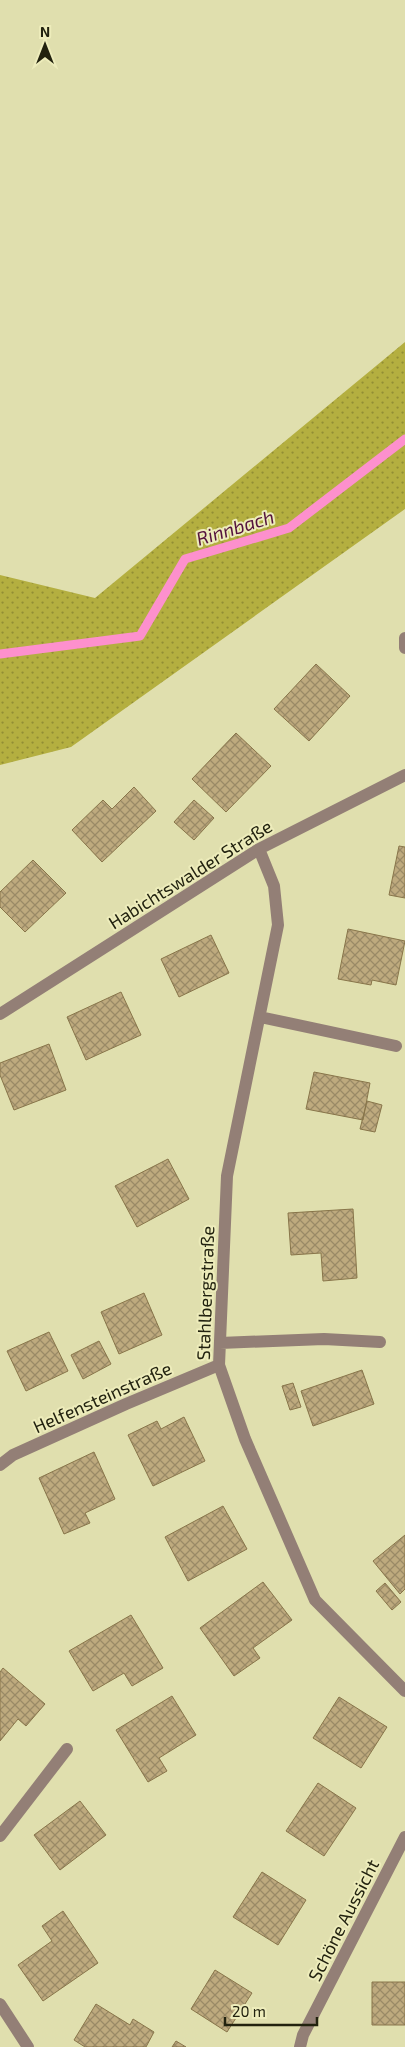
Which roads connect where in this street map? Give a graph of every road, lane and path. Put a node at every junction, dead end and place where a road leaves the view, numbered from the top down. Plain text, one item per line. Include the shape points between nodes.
1 (405, 638) edge
2 (405, 648) edge
3 (405, 776) edge
4 (259, 849) junction
5 (0, 1014) edge
6 (260, 1017) junction
7 (396, 1046) dead end
8 (380, 1342) dead end
9 (220, 1343) junction
10 (219, 1365) junction
11 (0, 1465) edge
12 (405, 1691) edge
13 (67, 1749) dead end
14 (0, 1836) edge
15 (405, 1837) edge
16 (0, 2004) edge
17 (28, 2047) edge
18 (300, 2047) edge

1 - 2 street
3 - 4 street, Habichtswalder Straße
4 - 5 street, Habichtswalder Straße
4 - 6 street, Stahlbergstraße via 274,886 278,925
6 - 7 street
6 - 9 street, Stahlbergstraße via 227,1176
8 - 9 street via 324,1339
9 - 10 street, Stahlbergstraße
10 - 11 street, Helfensteinstraße via 13,1455
10 - 12 street, Stahlbergstraße via 245,1439 315,1600
13 - 14 street
15 - 18 street, Schöne Aussicht
16 - 17 street

